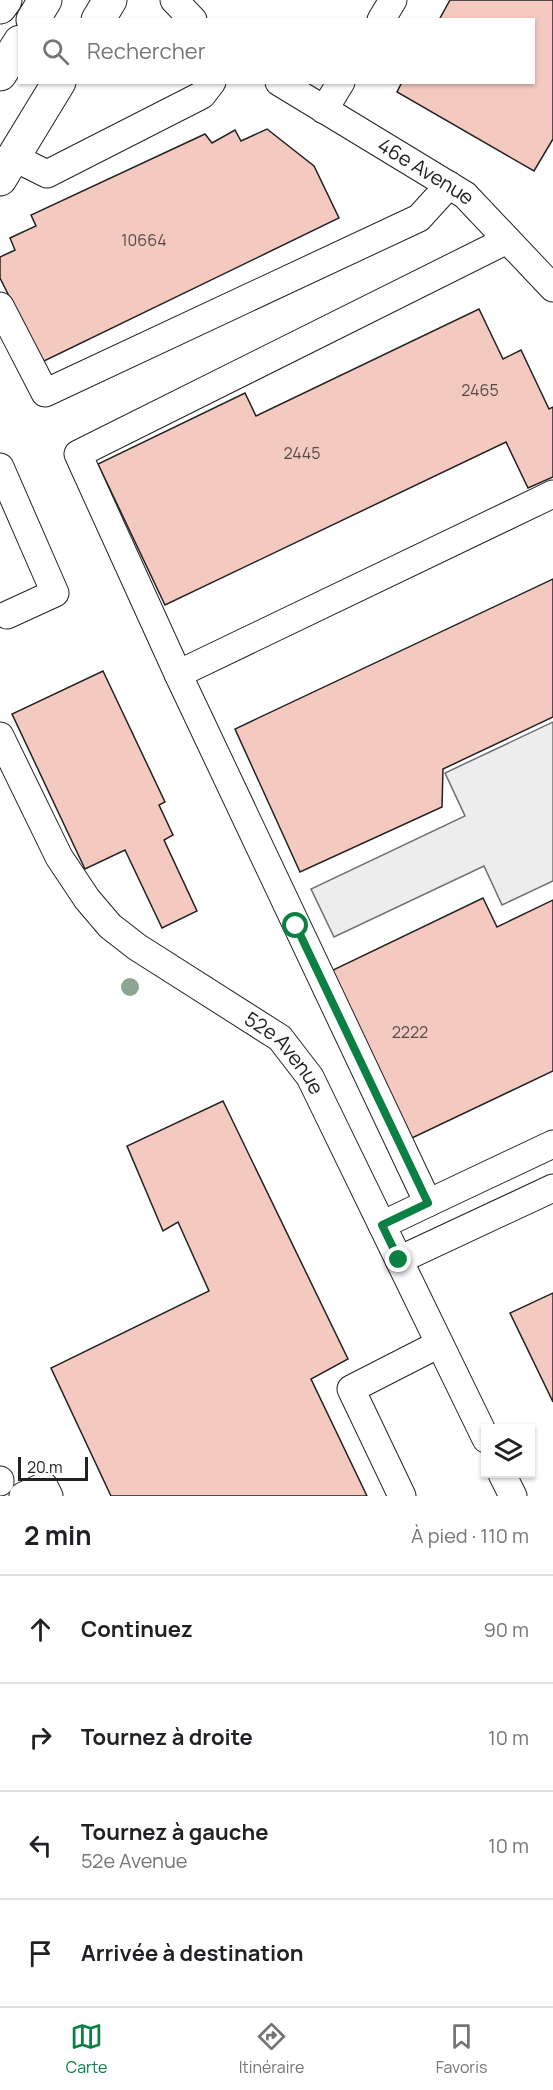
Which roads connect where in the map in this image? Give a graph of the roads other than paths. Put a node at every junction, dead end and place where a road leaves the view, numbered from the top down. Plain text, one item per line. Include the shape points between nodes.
1 (5, 0) edge
2 (45, 0) edge
3 (110, 0) edge
4 (174, 0) edge
5 (393, 0) edge
6 (0, 8) edge
7 (34, 18) edge
8 (99, 18) edge
9 (191, 18) edge
10 (382, 18) edge
11 (18, 45) edge
12 (0, 74) edge
13 (58, 84) edge
14 (210, 84) edge
15 (282, 84) edge
16 (340, 84) edge
17 (324, 110) junction
18 (7, 168) edge
19 (449, 185) junction
20 (507, 240) junction
21 (553, 288) edge
22 (0, 306) edge
23 (0, 467) edge
24 (553, 494) edge
25 (2, 612) edge
26 (178, 674) junction
27 (0, 736) edge
28 (553, 1144) edge
29 (489, 1174) junction
30 (553, 1188) edge
31 (428, 1203) junction
32 (506, 1210) junction
33 (382, 1225) junction
34 (399, 1260) junction
35 (439, 1344) junction
36 (481, 1429) edge
37 (504, 1478) edge
38 (402, 1496) edge
39 (513, 1496) edge

1 - 6 main road
2 - 7 main road
3 - 8 main road
4 - 9 street
5 - 10 street
11 - 12 main road
13 - 18 main road
14 - 18 street via 202,95 47,174
15 - 17 street, 46e Avenue
16 - 17 street
17 - 19 street, 46e Avenue
19 - 20 street, 46e Avenue via 465,195
19 - 22 street via 419,218 45,393
20 - 21 street, 46e Avenue
20 - 26 street via 78,454
23 - 25 street via 55,593
24 - 26 street
26 - 31 street
27 - 33 street, 52e Avenue via 60,857 110,926 280,1038 310,1077
28 - 29 street
29 - 31 street
29 - 32 street
30 - 32 street
31 - 33 street
32 - 34 street
33 - 34 street, 52e Avenue
34 - 35 street, 52e Avenue
35 - 36 street, 52e Avenue
35 - 38 street via 351,1389
37 - 39 street

